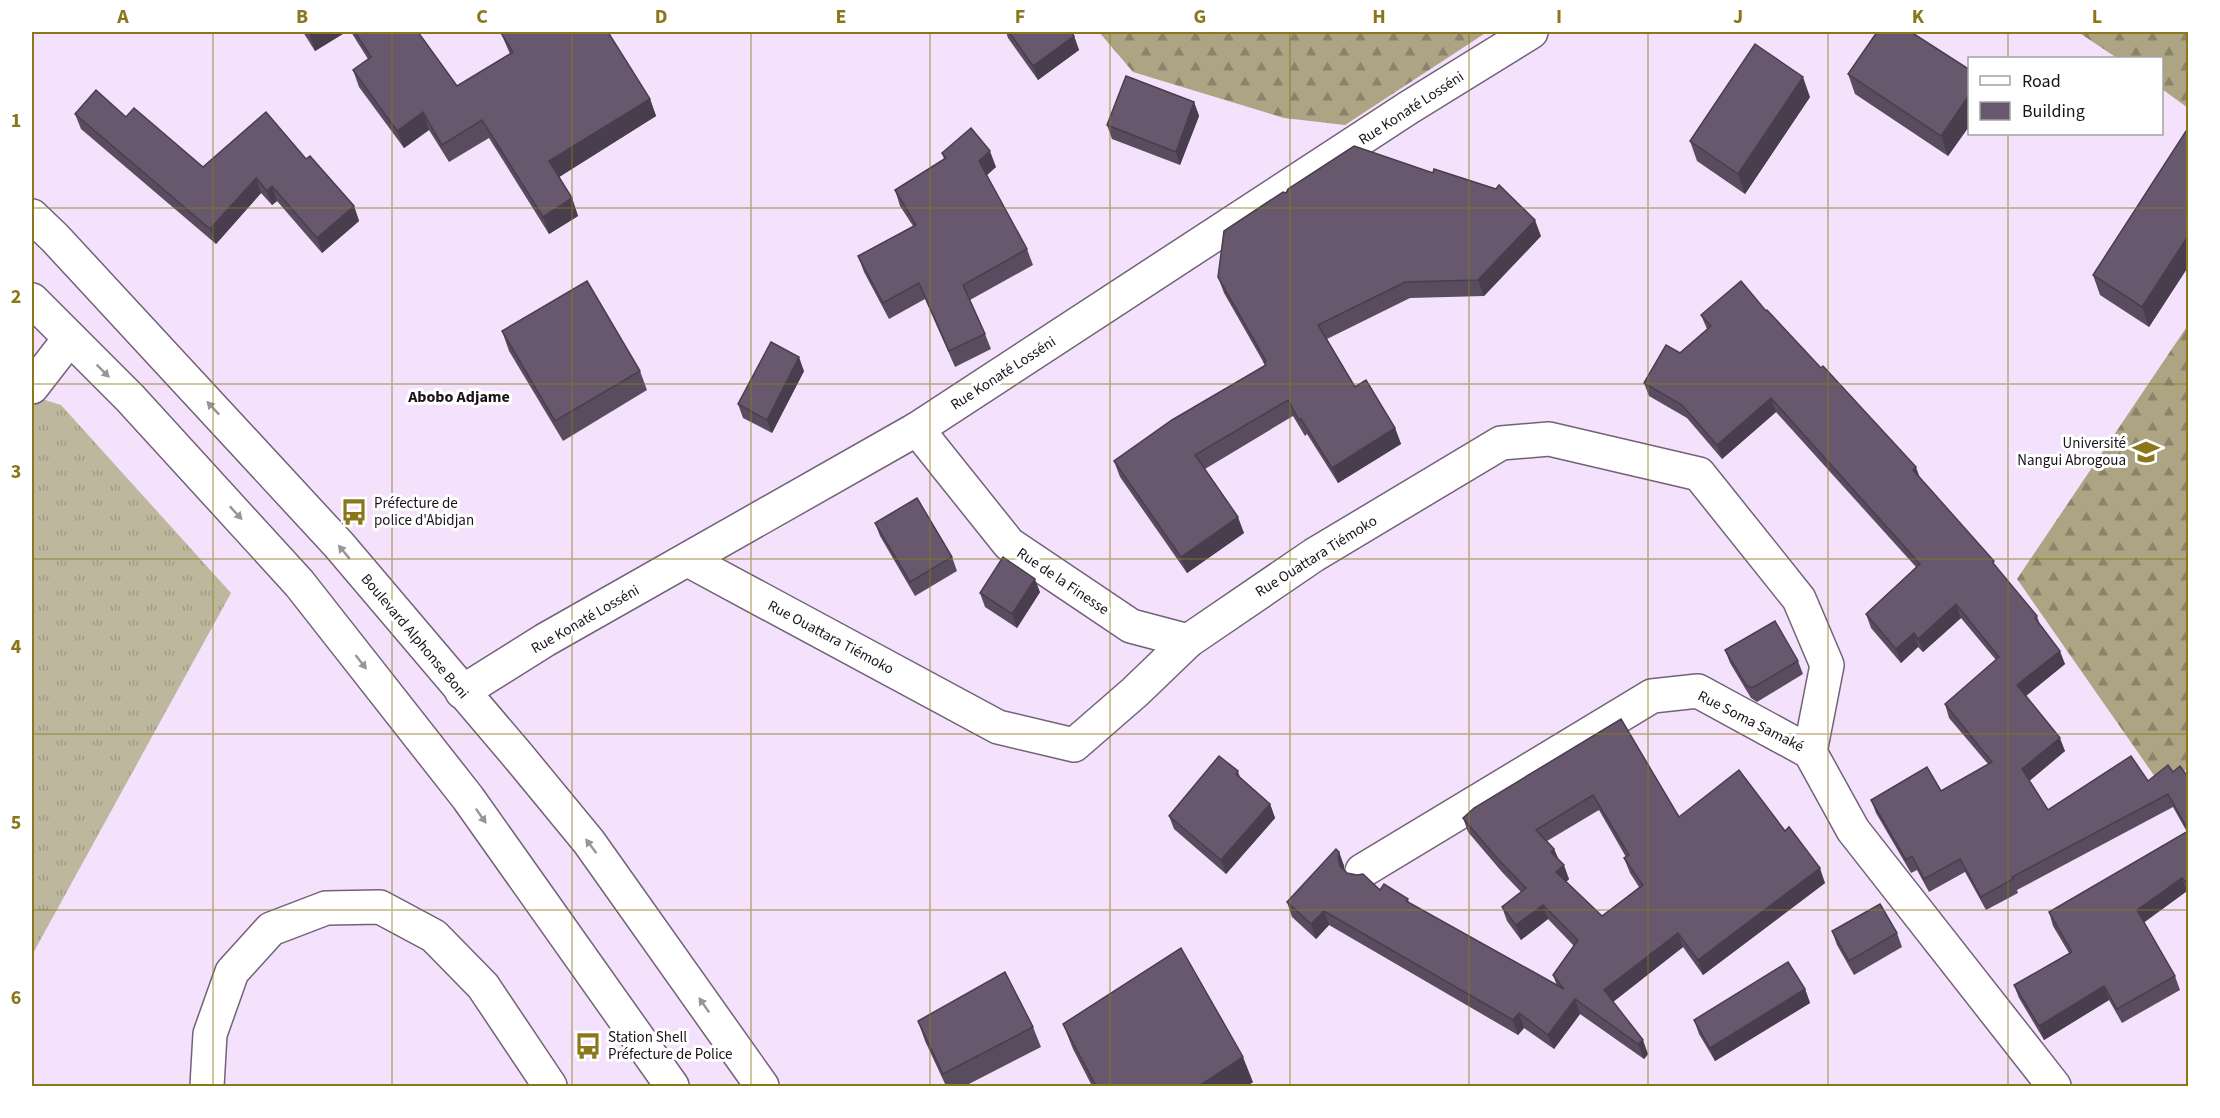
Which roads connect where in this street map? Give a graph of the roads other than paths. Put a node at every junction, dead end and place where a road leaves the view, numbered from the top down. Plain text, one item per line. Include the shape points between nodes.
1 (1531, 32) edge
2 (32, 216) edge
3 (32, 300) edge
4 (70, 338) junction
5 (32, 387) edge
6 (917, 429) junction
7 (688, 560) junction
8 (1188, 641) junction
9 (462, 692) junction
10 (1810, 752) junction
11 (1362, 871) dead end
12 (207, 1086) edge
13 (550, 1086) edge
14 (672, 1086) edge
15 (762, 1086) edge
16 (2054, 1086) edge

1 - 6 street, Rue Konaté Losséni
9 -> 2 street, Boulevard Alphonse Boni via 339,544
3 - 4 street
4 - 5 street
4 -> 14 street via 299,583 468,798
6 - 7 street, Rue Konaté Losséni
6 - 8 street, Rue de la Finesse via 1009,544 1131,626
7 - 8 street, Rue Ouattara Tiémoko via 998,727 1074,745
7 - 9 street, Rue Konaté Losséni via 545,640
8 - 10 street, Rue Ouattara Tiémoko via 1314,555 1502,443 1549,440 1699,474 1798,599 1827,665
15 -> 9 street, Boulevard Alphonse Boni via 589,842
10 - 11 street, Rue Soma Samaké via 1698,691 1652,696
10 - 16 street, Rue Soma Samaké via 1853,830
12 - 13 street via 210,1034 232,972 271,930 326,908 380,907 434,936 483,987

